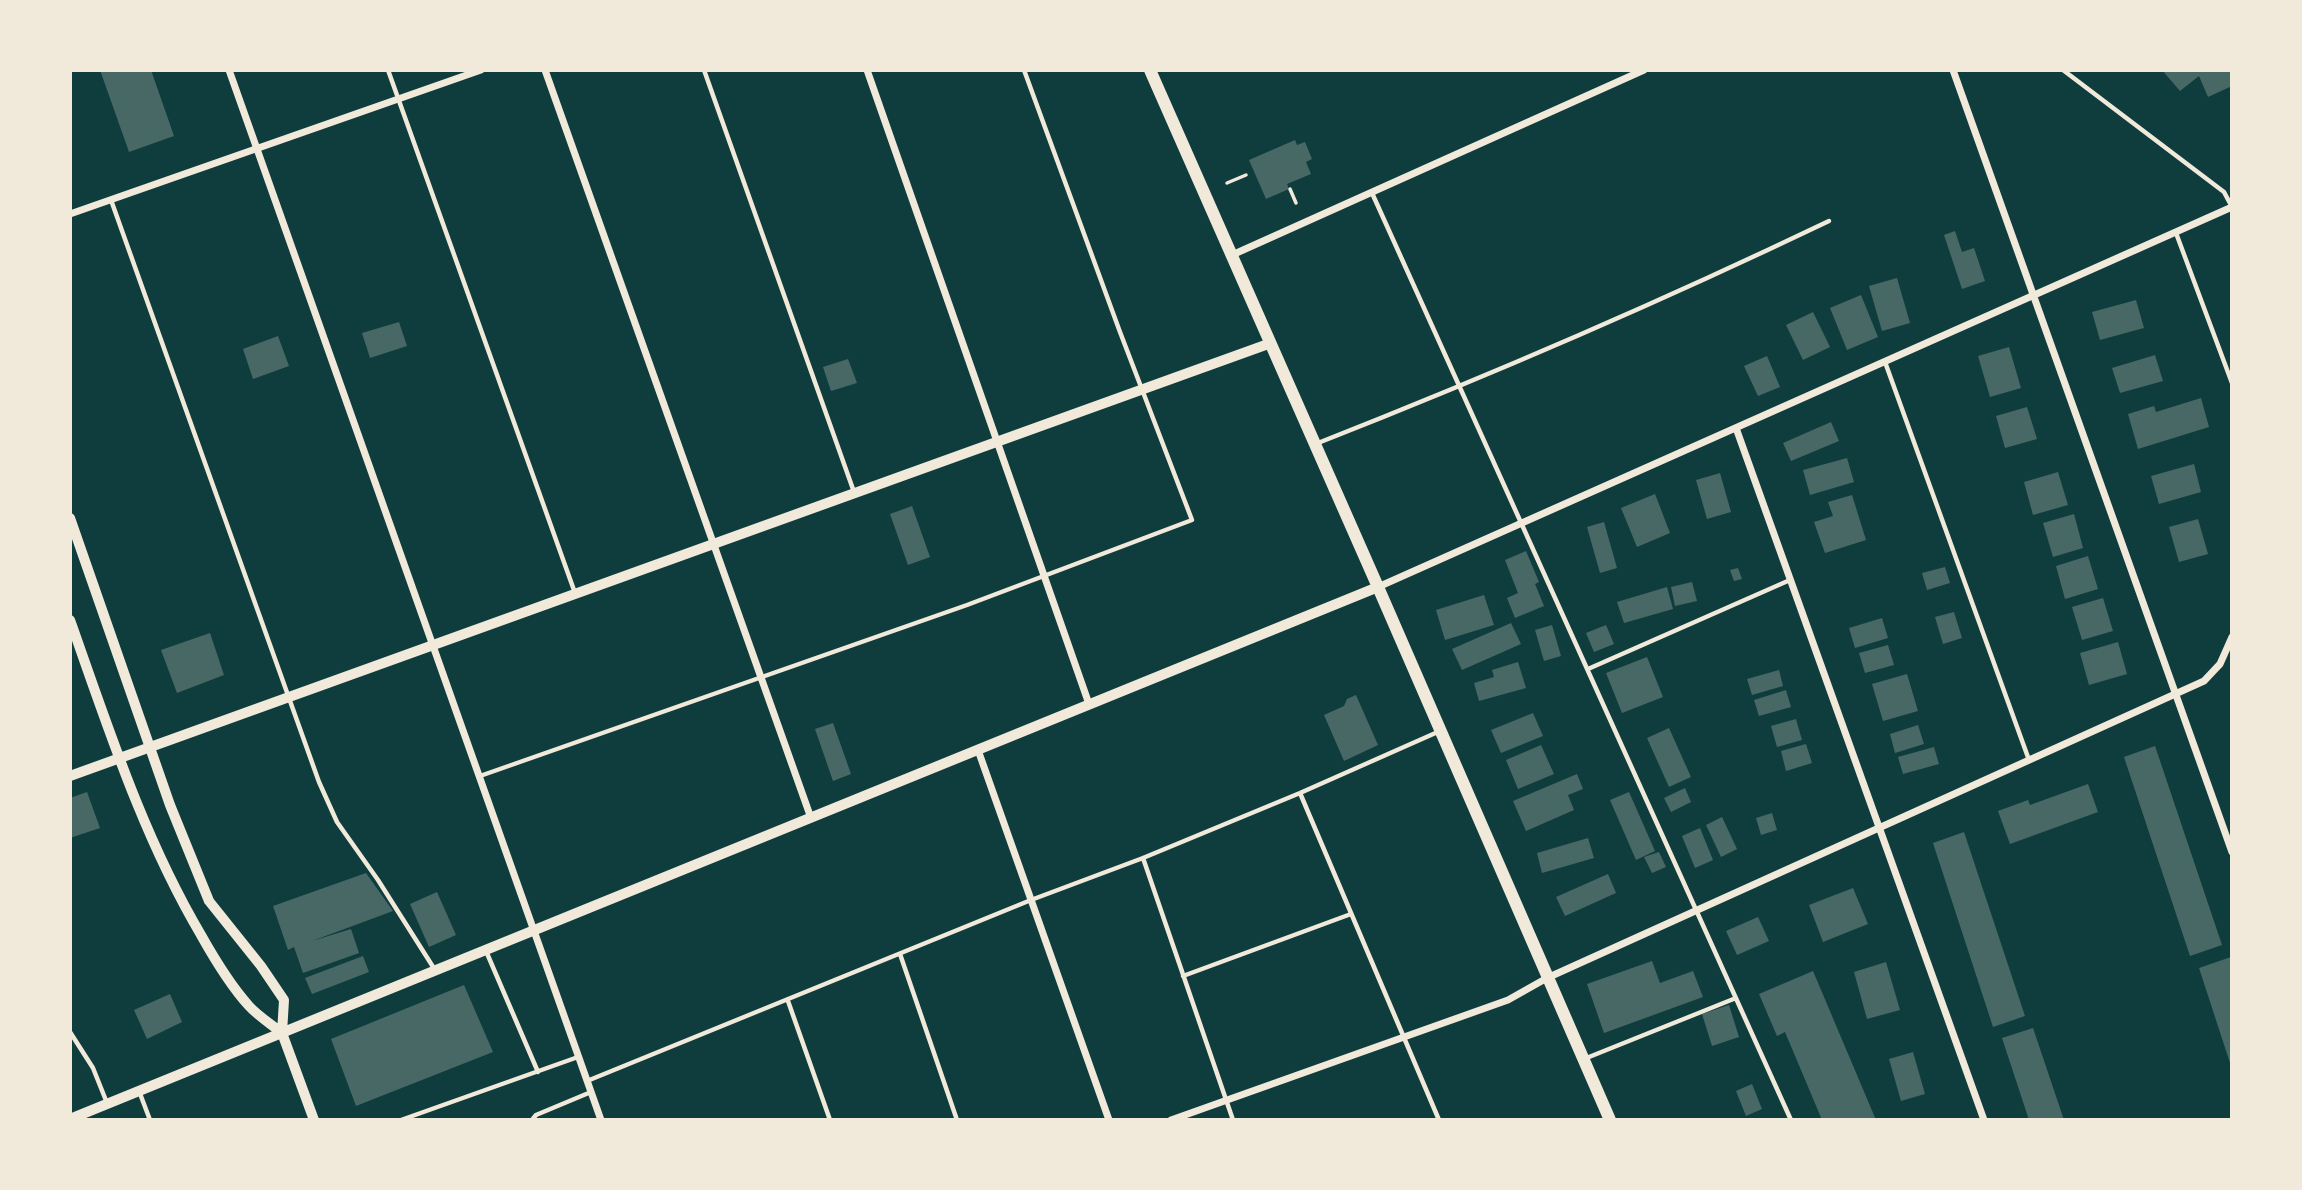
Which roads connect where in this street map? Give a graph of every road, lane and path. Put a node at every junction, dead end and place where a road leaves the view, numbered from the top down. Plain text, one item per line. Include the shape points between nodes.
1 (229, 70) edge
2 (388, 70) edge
3 (481, 70) edge
4 (545, 70) edge
5 (704, 70) edge
6 (867, 70) edge
7 (1024, 70) edge
8 (1150, 70) edge
9 (1644, 70) edge
10 (1953, 70) edge
11 (2063, 70) edge
12 (399, 99) junction
13 (256, 149) junction
14 (1246, 174) dead end
15 (1227, 183) dead end
16 (1290, 189) dead end
17 (1372, 192) junction
18 (111, 200) junction
19 (1296, 203) dead end
20 (2232, 207) edge
21 (70, 214) edge
22 (1829, 221) dead end
23 (2176, 232) junction
24 (1232, 255) junction
25 (2035, 295) junction
26 (1271, 343) junction
27 (1885, 362) junction
28 (2232, 383) edge
29 (1460, 387) junction
30 (1143, 389) junction
31 (1736, 428) junction
32 (997, 442) junction
33 (1314, 445) junction
34 (855, 493) junction
35 (70, 518) edge
36 (1522, 523) junction
37 (713, 544) junction
38 (1044, 576) junction
39 (1791, 580) junction
40 (1378, 587) junction
41 (575, 594) junction
42 (70, 620) edge
43 (2232, 637) edge
44 (434, 645) junction
45 (1588, 669) junction
46 (761, 676) junction
47 (2176, 693) junction
48 (289, 697) junction
49 (1089, 704) junction
50 (1441, 731) junction
51 (151, 747) junction
52 (978, 750) junction
53 (119, 758) junction
54 (2029, 760) junction
55 (70, 776) edge
56 (480, 776) junction
57 (1300, 793) junction
58 (811, 818) junction
59 (1879, 827) junction
60 (2232, 852) edge
61 (1143, 858) junction
62 (1031, 900) junction
63 (1697, 910) junction
64 (1351, 914) junction
65 (534, 930) junction
66 (486, 951) junction
67 (900, 954) junction
68 (435, 971) junction
69 (1183, 976) junction
70 (1547, 978) junction
71 (1736, 998) junction
72 (788, 1001) junction
73 (70, 1032) edge
74 (282, 1033) junction
75 (1404, 1037) junction
76 (578, 1057) junction
77 (1583, 1059) junction
78 (538, 1072) junction
79 (587, 1081) junction
80 (139, 1091) junction
81 (591, 1092) junction
82 (1226, 1101) junction
83 (107, 1104) junction
84 (70, 1119) edge
85 (150, 1120) edge
86 (314, 1120) edge
87 (401, 1120) edge
88 (532, 1120) edge
89 (601, 1120) edge
90 (830, 1120) edge
91 (957, 1120) edge
92 (1109, 1120) edge
93 (1171, 1120) edge
94 (1233, 1120) edge
95 (1439, 1120) edge
96 (1610, 1120) edge
97 (1791, 1120) edge
98 (1984, 1120) edge

1 - 13 street
2 - 12 lane
3 - 12 street
4 - 37 street
5 - 34 lane
6 - 32 street
7 - 30 lane
8 - 24 main road
9 - 17 street
10 - 25 street
11 - 20 lane via 2224,192
12 - 13 street
12 - 41 lane
13 - 18 street
13 - 44 street
14 - 15 path
16 - 19 path
17 - 24 street
17 - 29 lane
18 - 21 street
18 - 48 lane
20 - 23 street
22 - 29 lane
23 - 25 street
23 - 28 lane
24 - 26 main road
25 - 27 street
25 - 47 street
26 - 30 street
26 - 33 main road
27 - 31 street
27 - 54 lane
29 - 33 lane
29 - 36 lane
30 - 32 street
30 - 38 lane via 1192,520
31 - 36 street
31 - 39 street
32 - 34 street
32 - 38 street
33 - 40 main road
34 - 37 street
35 - 51 street
36 - 40 street
36 - 45 lane
37 - 41 street
37 - 46 street
38 - 46 lane
38 - 49 street
39 - 45 lane
39 - 59 street
40 - 49 street
40 - 50 main road
41 - 44 street
42 - 53 street
43 - 47 street via 2220,664 2204,681
44 - 48 street
44 - 56 street
45 - 63 lane
46 - 56 lane
46 - 58 street
47 - 54 street
47 - 60 street
48 - 51 street
48 - 68 lane via 337,822
49 - 52 street
50 - 57 lane
50 - 70 main road
51 - 53 street
51 - 74 street via 209,901 284,1000
52 - 58 street
52 - 62 street
53 - 55 street
53 - 74 street via 181,901 251,1008
54 - 59 street
56 - 65 street
57 - 61 lane
57 - 64 lane
58 - 65 street
59 - 63 street
59 - 98 street
61 - 62 lane
61 - 69 lane
62 - 67 lane
62 - 92 street
63 - 70 street
63 - 71 lane
64 - 69 lane
64 - 75 lane
65 - 66 street
65 - 76 street
66 - 68 street
66 - 78 lane
67 - 72 lane
67 - 91 lane
68 - 74 street
69 - 82 lane
70 - 75 street via 1508,1000
70 - 77 main road
71 - 77 lane
71 - 97 lane
72 - 79 lane
72 - 90 lane
73 - 83 lane via 93,1068
74 - 80 street
74 - 86 street
75 - 82 street
75 - 95 lane
76 - 78 lane
76 - 79 street
77 - 96 main road
78 - 87 lane
79 - 81 street
80 - 83 street
80 - 85 lane
81 - 88 lane
81 - 89 street
82 - 93 street
82 - 94 lane
83 - 84 street

